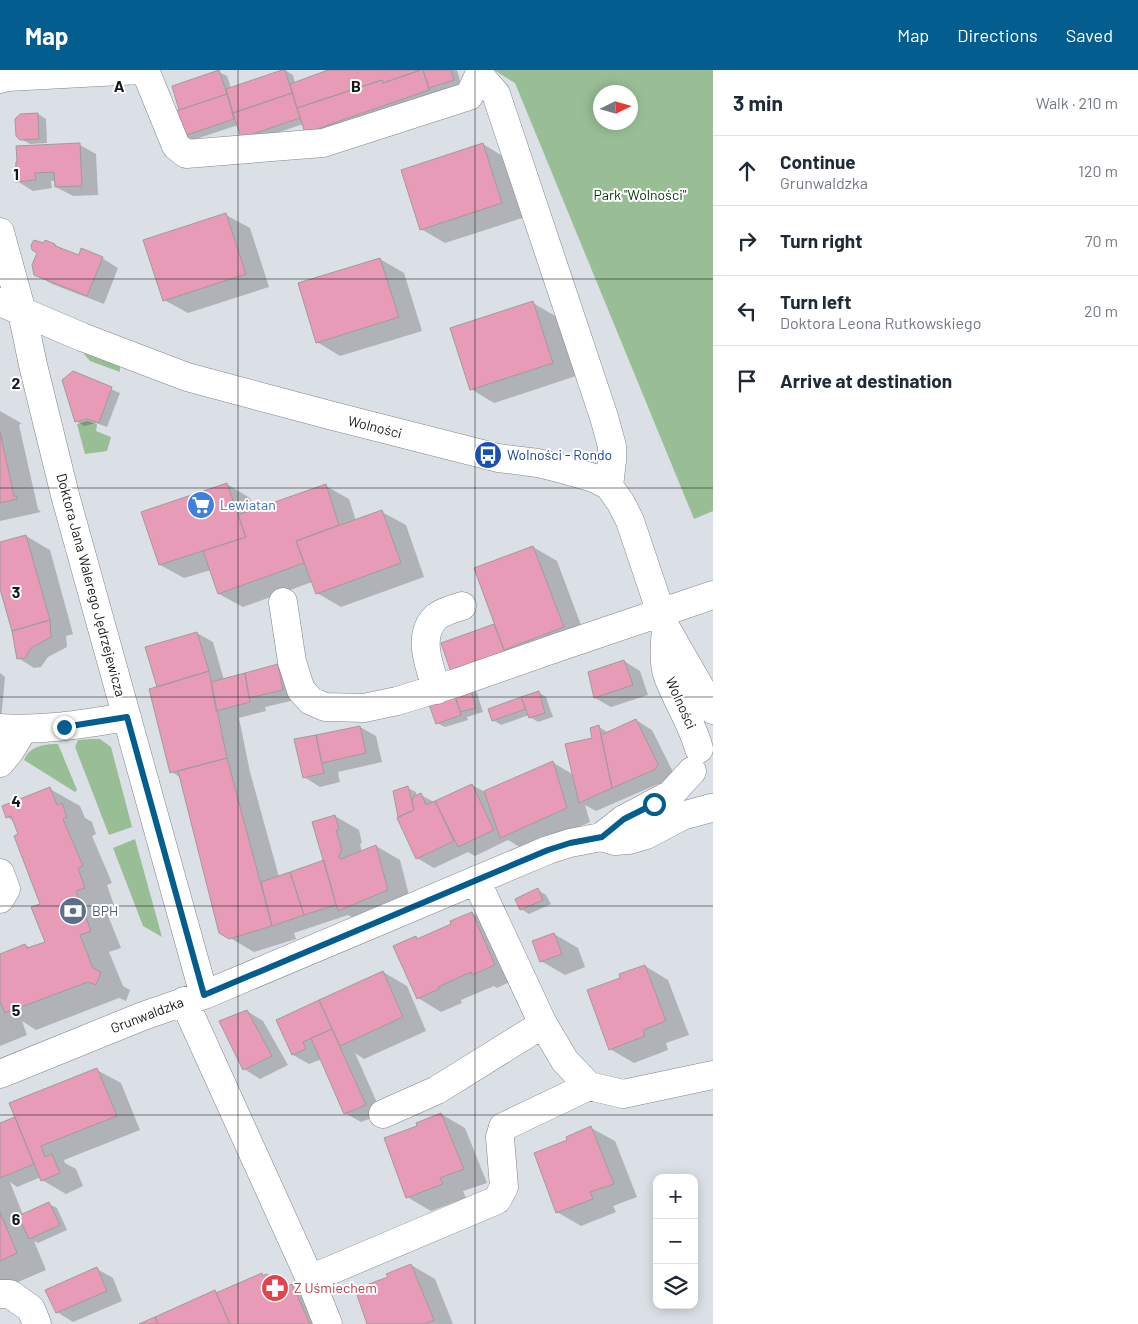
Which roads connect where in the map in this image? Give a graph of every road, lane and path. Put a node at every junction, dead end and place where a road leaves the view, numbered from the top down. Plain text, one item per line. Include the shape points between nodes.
1 (140, 70) edge
2 (145, 70) edge
3 (0, 79) edge
4 (0, 232) edge
5 (11, 307) edge
6 (609, 486) junction
7 (713, 595) edge
8 (283, 602) dead end
9 (462, 606) dead end
10 (663, 620) junction
11 (437, 690) junction
12 (713, 710) edge
13 (127, 717) junction
14 (8, 743) edge
15 (701, 751) edge
16 (712, 808) edge
17 (602, 837) junction
18 (0, 873) edge
19 (476, 880) junction
20 (0, 899) edge
21 (194, 998) junction
22 (543, 1024) junction
23 (0, 1074) edge
24 (713, 1075) edge
25 (589, 1086) junction
26 (384, 1114) dead end
27 (310, 1279) junction
28 (0, 1294) edge
29 (37, 1324) edge
30 (328, 1324) edge

1 - 3 street
2 - 6 street via 176,146 186,154 323,143 469,96 479,75 496,94 604,417 612,446
4 - 5 street, Doktora Jana Walerego Jędrzejewicza
5 - 6 street, Wolności via 187,377 498,458 566,470
5 - 13 street, Doktora Jana Walerego Jędrzejewicza via 33,365
6 - 10 street, Wolności via 630,521
7 - 10 street
8 - 11 street via 292,662 301,690 311,701 325,707 364,708
9 - 11 street via 436,618 428,629 428,662
10 - 11 street
10 - 12 street, Wolności
10 - 15 street, Wolności via 667,672
13 - 14 street via 64,727
13 - 21 street, Doktora Jana Walerego Jędrzejewicza
15 - 16 street, Wolności via 694,785 700,798
15 - 17 street, Grunwaldzka via 672,794 624,819
16 - 17 street, Grunwaldzka via 682,816 629,840
17 - 19 street, Grunwaldzka via 548,850
18 - 20 street via 6,888
19 - 21 street, Grunwaldzka
19 - 22 street
21 - 23 street, Grunwaldzka
21 - 27 street, Doktora Jana Walerego Jędrzejewicza
22 - 25 street via 565,1061
22 - 26 street via 437,1090
24 - 25 street via 623,1094
25 - 27 street via 503,1127 500,1137 504,1187 497,1200
27 - 30 street, Doktora Jana Walerego Jędrzejewicza
28 - 29 street via 10,1294 31,1309

